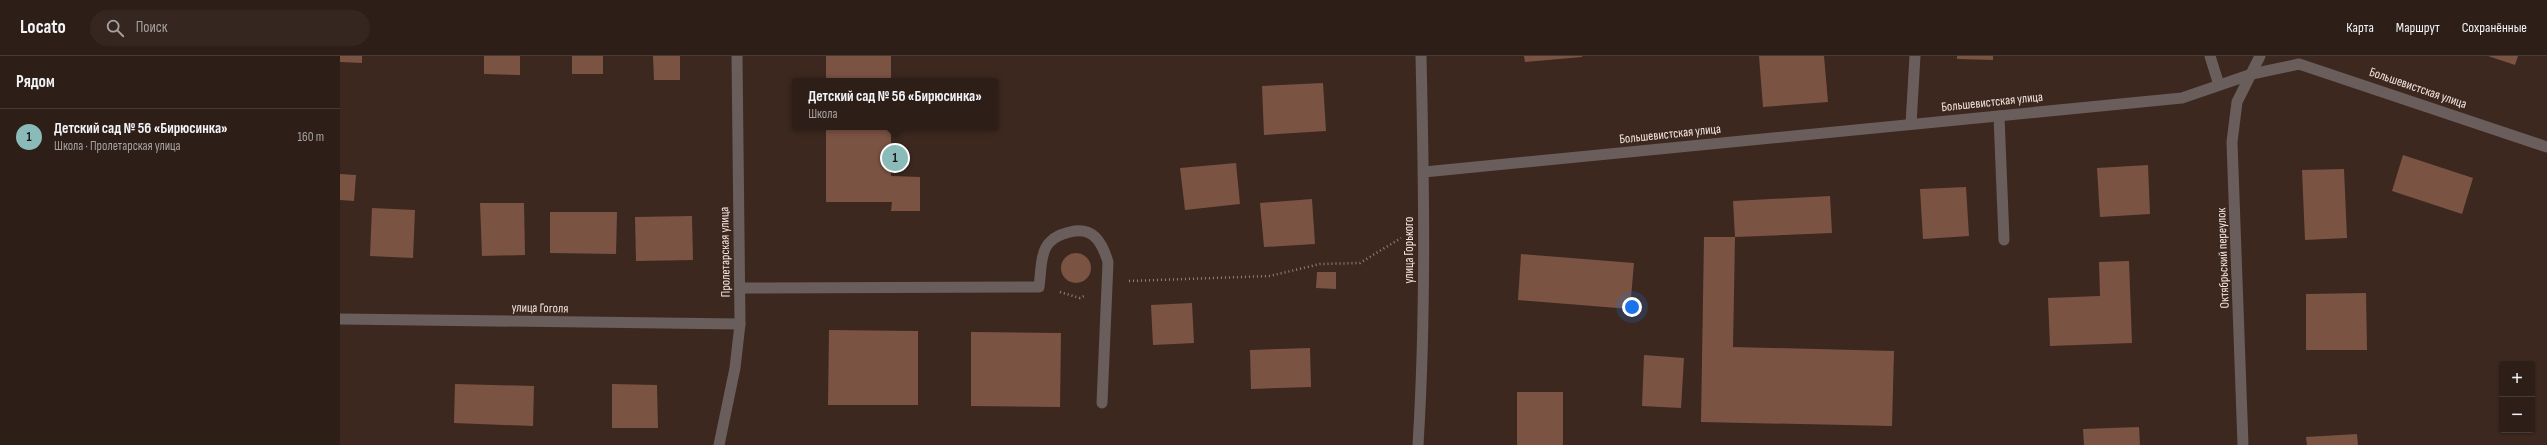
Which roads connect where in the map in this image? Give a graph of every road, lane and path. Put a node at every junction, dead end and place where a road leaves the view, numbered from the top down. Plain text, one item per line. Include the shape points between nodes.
1 (737, 56) edge
2 (1421, 56) edge
3 (1915, 56) edge
4 (2210, 56) edge
5 (2260, 56) edge
6 (2252, 74) junction
7 (2219, 85) junction
8 (1999, 116) junction
9 (1911, 124) junction
10 (2547, 147) edge
11 (1424, 172) junction
12 (1424, 230) junction
13 (2004, 240) dead end
14 (1107, 286) junction
15 (1039, 287) junction
16 (740, 288) junction
17 (340, 319) edge
18 (740, 324) junction
19 (1102, 403) dead end
20 (719, 445) edge
21 (1418, 445) edge
22 (2243, 445) edge

1 - 16 street, Пролетарская улица
2 - 11 street, улица Горького
3 - 9 street
4 - 7 street
5 - 6 street, Октябрьский переулок
6 - 7 street, Большевистская улица
6 - 10 street, Большевистская улица via 2299,64
6 - 22 street, Октябрьский переулок via 2236,102 2232,142
7 - 8 street, Большевистская улица via 2182,98
8 - 9 street, Большевистская улица
8 - 13 street
9 - 11 street, Большевистская улица
11 - 12 street, улица Горького
12 - 14 path via 1405,235 1360,263 1320,264 1270,276 1127,281
12 - 21 street, улица Горького via 1422,383
14 - 15 path via 1080,298
14 - 15 street via 1108,262 1102,243 1091,232 1078,230 1061,234 1049,242 1043,256
14 - 19 street
15 - 16 street
16 - 18 street, Пролетарская улица
17 - 18 street, улица Гоголя
18 - 20 street, Пролетарская улица

